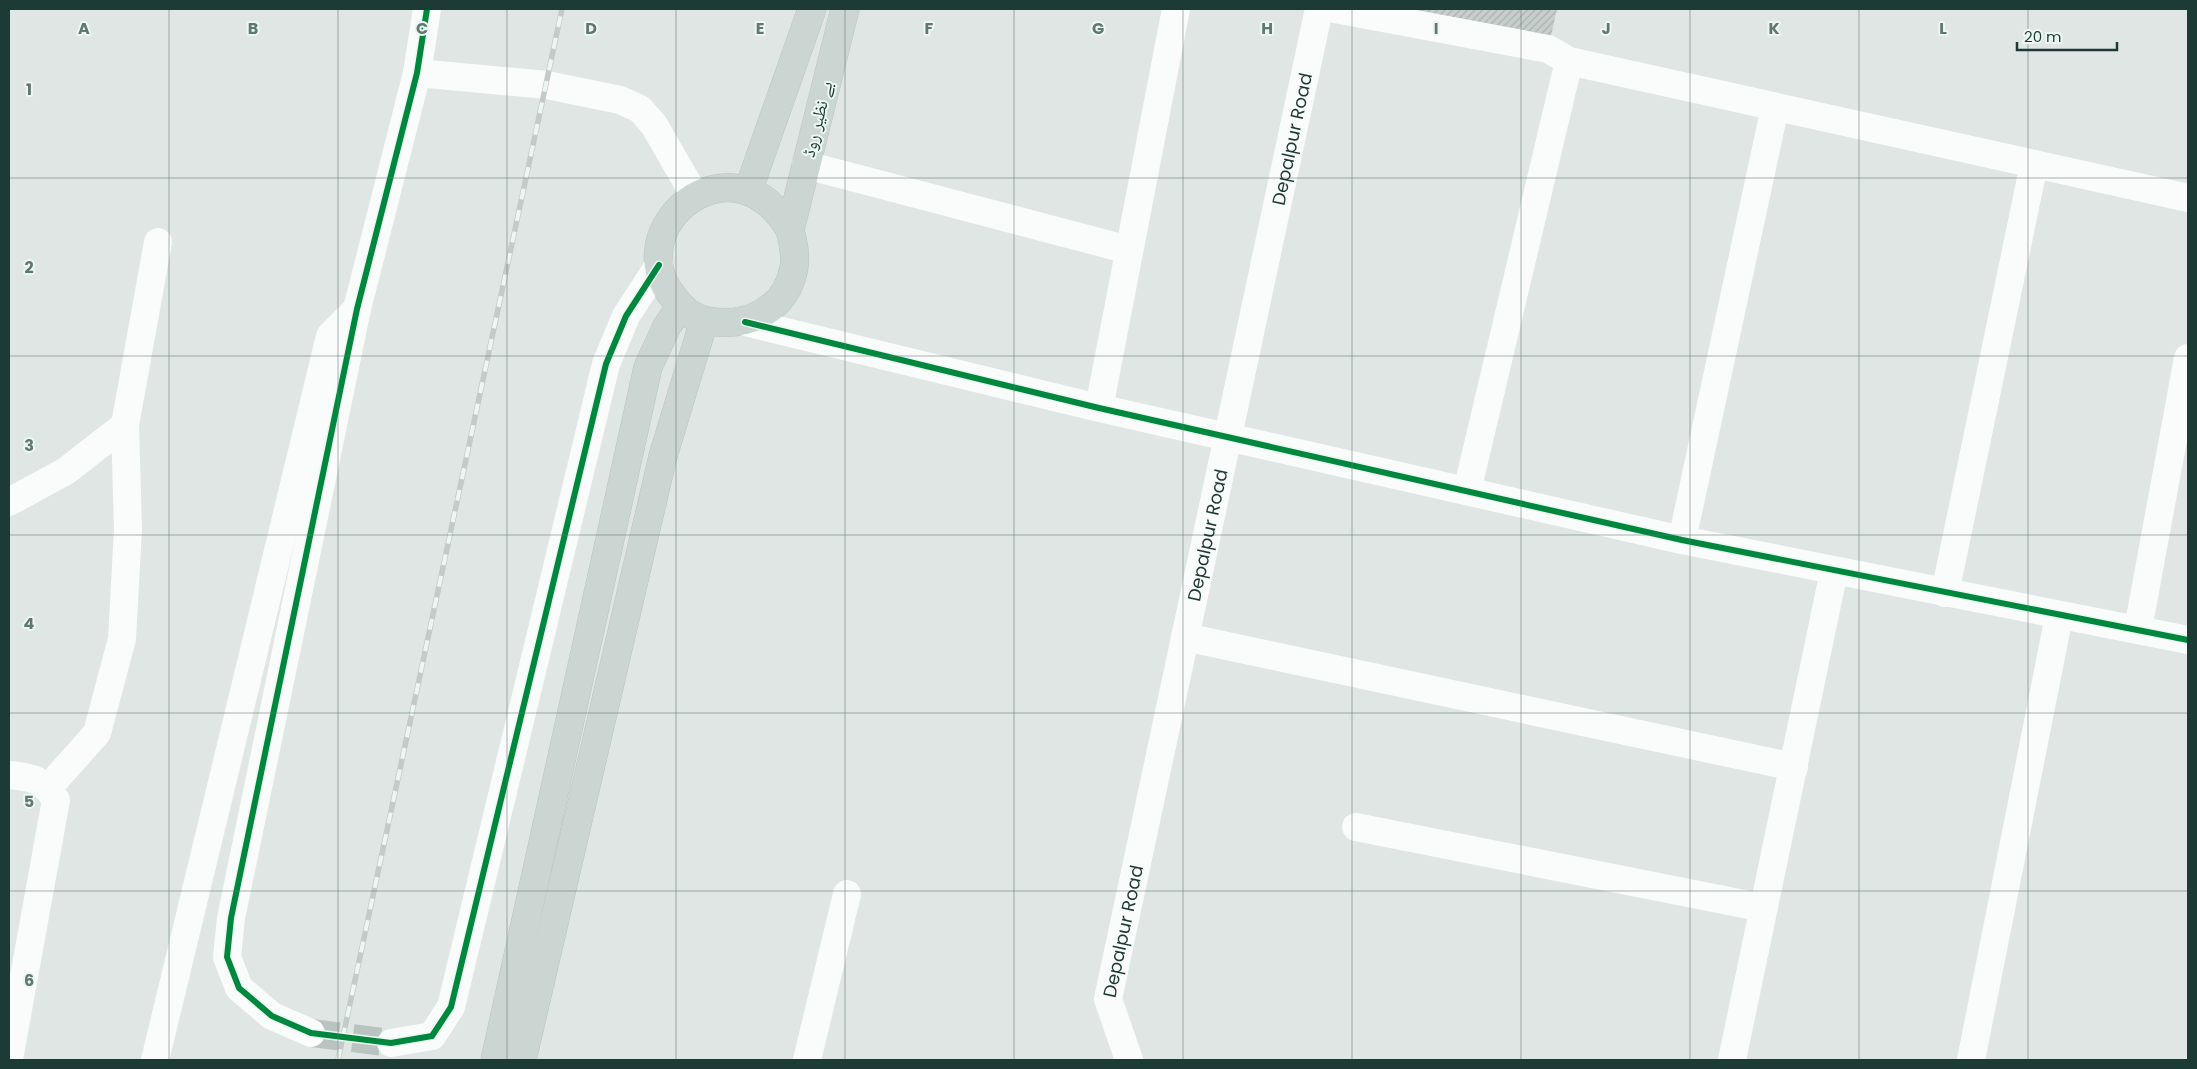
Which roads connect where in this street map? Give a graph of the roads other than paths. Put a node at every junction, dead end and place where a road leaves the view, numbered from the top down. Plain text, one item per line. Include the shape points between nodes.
1 (428, 9) edge
2 (812, 9) edge
3 (845, 9) edge
4 (1176, 9) edge
5 (1319, 9) edge
6 (1335, 9) edge
7 (1570, 62) junction
8 (417, 73) junction
9 (1775, 107) junction
10 (2034, 164) junction
11 (806, 165) junction
12 (748, 191) junction
13 (695, 196) junction
14 (2188, 198) edge
15 (790, 230) junction
16 (158, 242) dead end
17 (1130, 250) junction
18 (659, 265) junction
19 (681, 306) junction
20 (357, 309) junction
21 (704, 321) junction
22 (746, 322) junction
23 (2188, 358) edge
24 (1099, 408) junction
25 (125, 425) junction
26 (1228, 437) junction
27 (1467, 491) junction
28 (9, 502) edge
29 (1682, 540) junction
30 (1834, 571) junction
31 (1945, 593) junction
32 (2059, 616) junction
33 (2138, 629) junction
34 (1185, 637) junction
35 (2188, 640) edge
36 (1794, 767) junction
37 (9, 775) edge
38 (48, 788) junction
39 (1356, 827) dead end
40 (847, 894) dead end
41 (1764, 908) junction
42 (311, 1033) tunnel mouth
43 (391, 1043) tunnel mouth
44 (9, 1059) edge
45 (155, 1060) edge
46 (495, 1060) edge
47 (522, 1060) edge
48 (808, 1060) edge
49 (1129, 1060) edge
50 (1732, 1060) edge
51 (1971, 1060) edge

1 - 8 street
2 - 12 main road
3 - 11 main road, بے نظیر روڈ
4 - 17 street
5 - 26 street, Depalpur Road
6 - 7 street via 1548,49
7 - 9 street
7 - 27 street
8 - 13 street via 547,85 620,100 640,109 654,125
8 - 20 street
9 - 10 street
9 - 29 street
10 - 14 street
10 - 31 street
11 - 15 main road, بے نظیر روڈ
11 - 17 street
12 - 13 main road via 712,189
12 - 15 main road via 766,200 780,213
13 - 18 main road via 679,208 667,224 660,244
15 - 22 main road via 794,268 788,286 763,314
16 - 25 street
17 - 24 street
18 - 19 main road via 670,294
18 - 43 street via 626,316 606,364 451,1007 432,1036
19 - 21 main road
19 - 46 main road via 667,326 648,366
20 - 42 street via 231,918 227,957 239,988 272,1016
20 - 45 street via 330,336
21 - 22 main road
21 - 47 main road via 662,456
22 - 24 street
23 - 33 street
24 - 26 street
25 - 28 street via 66,471
25 - 38 street via 128,529 122,639 97,734
26 - 27 street
26 - 34 street, Depalpur Road
27 - 29 street
29 - 30 street
30 - 31 street
30 - 36 street
31 - 32 street
32 - 33 street
32 - 51 street
33 - 35 street
34 - 36 street
34 - 49 street, Depalpur Road via 1108,999
36 - 41 street
37 - 38 street via 32,777
38 - 44 street via 56,800
39 - 41 street
40 - 48 street
41 - 50 street

